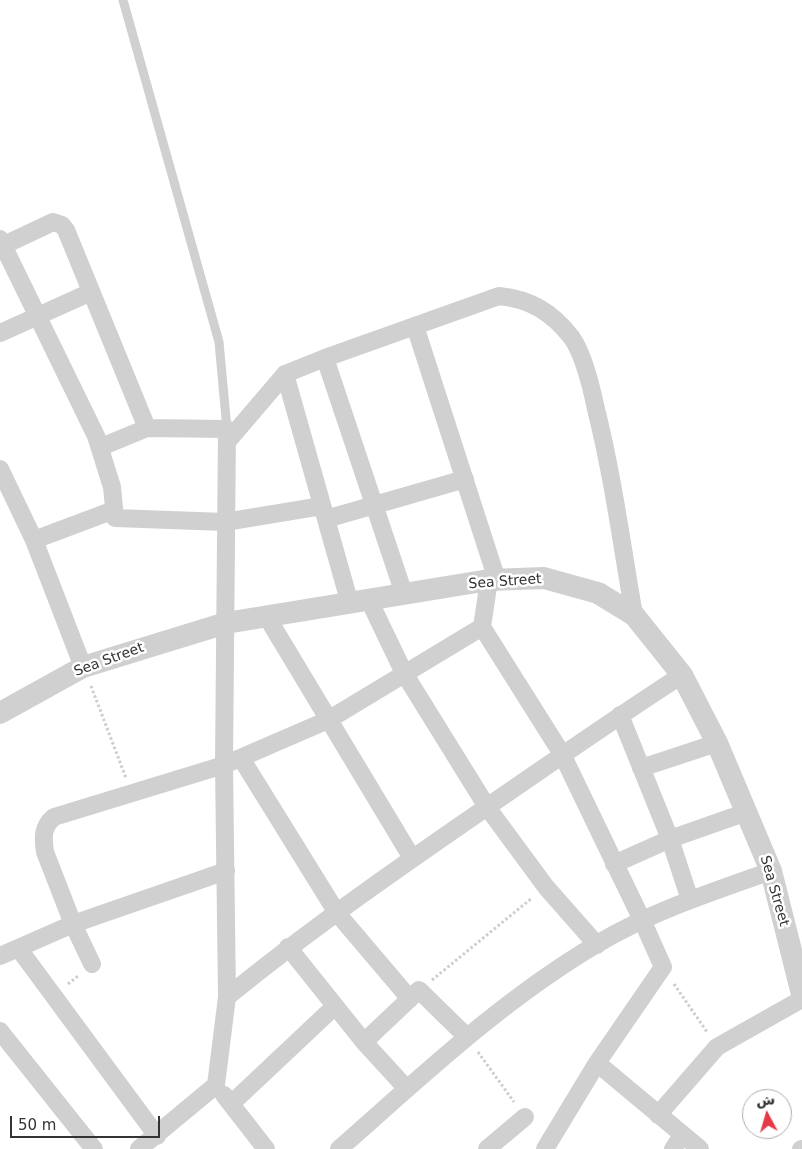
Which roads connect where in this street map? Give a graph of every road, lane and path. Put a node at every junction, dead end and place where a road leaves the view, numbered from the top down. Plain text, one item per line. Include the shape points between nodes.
1 (124, 0) edge
2 (1, 244) edge
3 (91, 292) junction
4 (36, 316) junction
5 (415, 326) junction
6 (0, 333) edge
7 (325, 358) junction
8 (285, 374) junction
9 (147, 428) junction
10 (227, 435) junction
11 (101, 448) junction
12 (0, 469) edge
13 (465, 479) junction
14 (375, 504) junction
15 (114, 510) junction
16 (324, 513) junction
17 (225, 522) junction
18 (34, 540) junction
19 (493, 580) junction
20 (404, 594) junction
21 (359, 602) junction
22 (634, 615) junction
23 (267, 617) junction
24 (226, 623) junction
25 (482, 627) junction
26 (83, 667) junction
27 (404, 673) junction
28 (682, 675) junction
29 (0, 713) edge
30 (620, 715) junction
31 (328, 720) junction
32 (717, 743) junction
33 (562, 754) junction
34 (241, 758) junction
35 (224, 765) junction
36 (641, 768) junction
37 (133, 795) junction
38 (487, 807) junction
39 (748, 812) junction
40 (670, 839) junction
41 (412, 858) junction
42 (614, 864) junction
43 (226, 870) junction
44 (771, 871) junction
45 (546, 887) junction
46 (690, 900) junction
47 (337, 913) junction
48 (642, 920) junction
49 (73, 924) junction
50 (596, 944) junction
51 (288, 947) junction
52 (19, 949) junction
53 (0, 956) edge
54 (92, 964) joint
55 (663, 967) junction
56 (415, 994) junction
57 (802, 994) edge
58 (53, 996) junction
59 (227, 997) junction
60 (802, 999) edge
61 (334, 1007) junction
62 (0, 1031) edge
63 (467, 1037) junction
64 (364, 1042) junction
65 (718, 1048) junction
66 (597, 1063) junction
67 (216, 1085) junction
68 (408, 1089) junction
69 (231, 1104) junction
70 (658, 1115) junction
71 (525, 1117) joint
72 (157, 1136) junction
73 (677, 1142) edge
74 (508, 1143) edge
75 (94, 1149) edge
76 (139, 1149) edge
77 (266, 1149) edge
78 (339, 1149) edge
79 (488, 1149) edge
80 (546, 1149) edge
81 (700, 1149) edge

1 - 10 lane via 219,342
2 - 3 street via 58,223 66,230
2 - 4 street
3 - 4 street
3 - 9 street
4 - 6 street
4 - 11 street
5 - 7 street
5 - 13 street
5 - 22 street via 499,296 536,304 572,339 590,381 608,456
7 - 8 street
7 - 14 street
8 - 10 street
8 - 16 street
9 - 10 street
9 - 11 street
10 - 17 street
11 - 15 street via 112,487
12 - 18 street
13 - 14 street
13 - 19 street
14 - 16 street
14 - 20 street
15 - 17 street via 114,517 120,520
15 - 18 street
16 - 17 street
16 - 21 street
17 - 24 street
18 - 26 street
19 - 20 street, Sea Street
19 - 22 street, Sea Street via 544,578 598,593
19 - 25 street
20 - 21 street, Sea Street
21 - 23 street, Sea Street
21 - 27 street
22 - 28 street, Sea Street
23 - 24 street, Sea Street
23 - 31 street
24 - 26 street, Sea Street
24 - 35 street
25 - 27 street
25 - 33 street
26 - 29 street, Sea Street
26 - 37 path
27 - 31 street
27 - 38 street
28 - 30 street
28 - 32 street, Sea Street
30 - 33 street
30 - 36 street
31 - 34 street
31 - 41 street
32 - 36 street
32 - 39 street, Sea Street
33 - 38 street
33 - 42 street
34 - 35 street
34 - 47 street
35 - 37 street
35 - 43 street
36 - 40 street
37 - 49 street via 54,817 47,823 43,840 45,852
38 - 41 street
38 - 45 street
39 - 40 street
39 - 44 street, Sea Street
40 - 42 street
40 - 46 street
41 - 47 street
42 - 48 street
43 - 49 street
43 - 59 street
44 - 46 street
44 - 57 street, Sea Street
45 - 50 street
45 - 56 path
46 - 48 street
47 - 51 street
47 - 56 street
48 - 50 street
48 - 55 street
49 - 52 street
49 - 54 street
50 - 63 street
51 - 59 street
51 - 61 street
52 - 53 street
52 - 58 street
54 - 58 path
55 - 65 path
55 - 66 street
56 - 63 street
56 - 64 street
58 - 72 street
59 - 67 street
60 - 65 street
61 - 64 street
61 - 69 street
62 - 75 street
63 - 68 street
63 - 71 path
64 - 68 street
65 - 70 street
66 - 70 street
66 - 80 street
67 - 69 street
67 - 72 street
68 - 78 street
69 - 77 street
70 - 73 street
71 - 74 street
72 - 76 street
73 - 81 street
74 - 79 street

